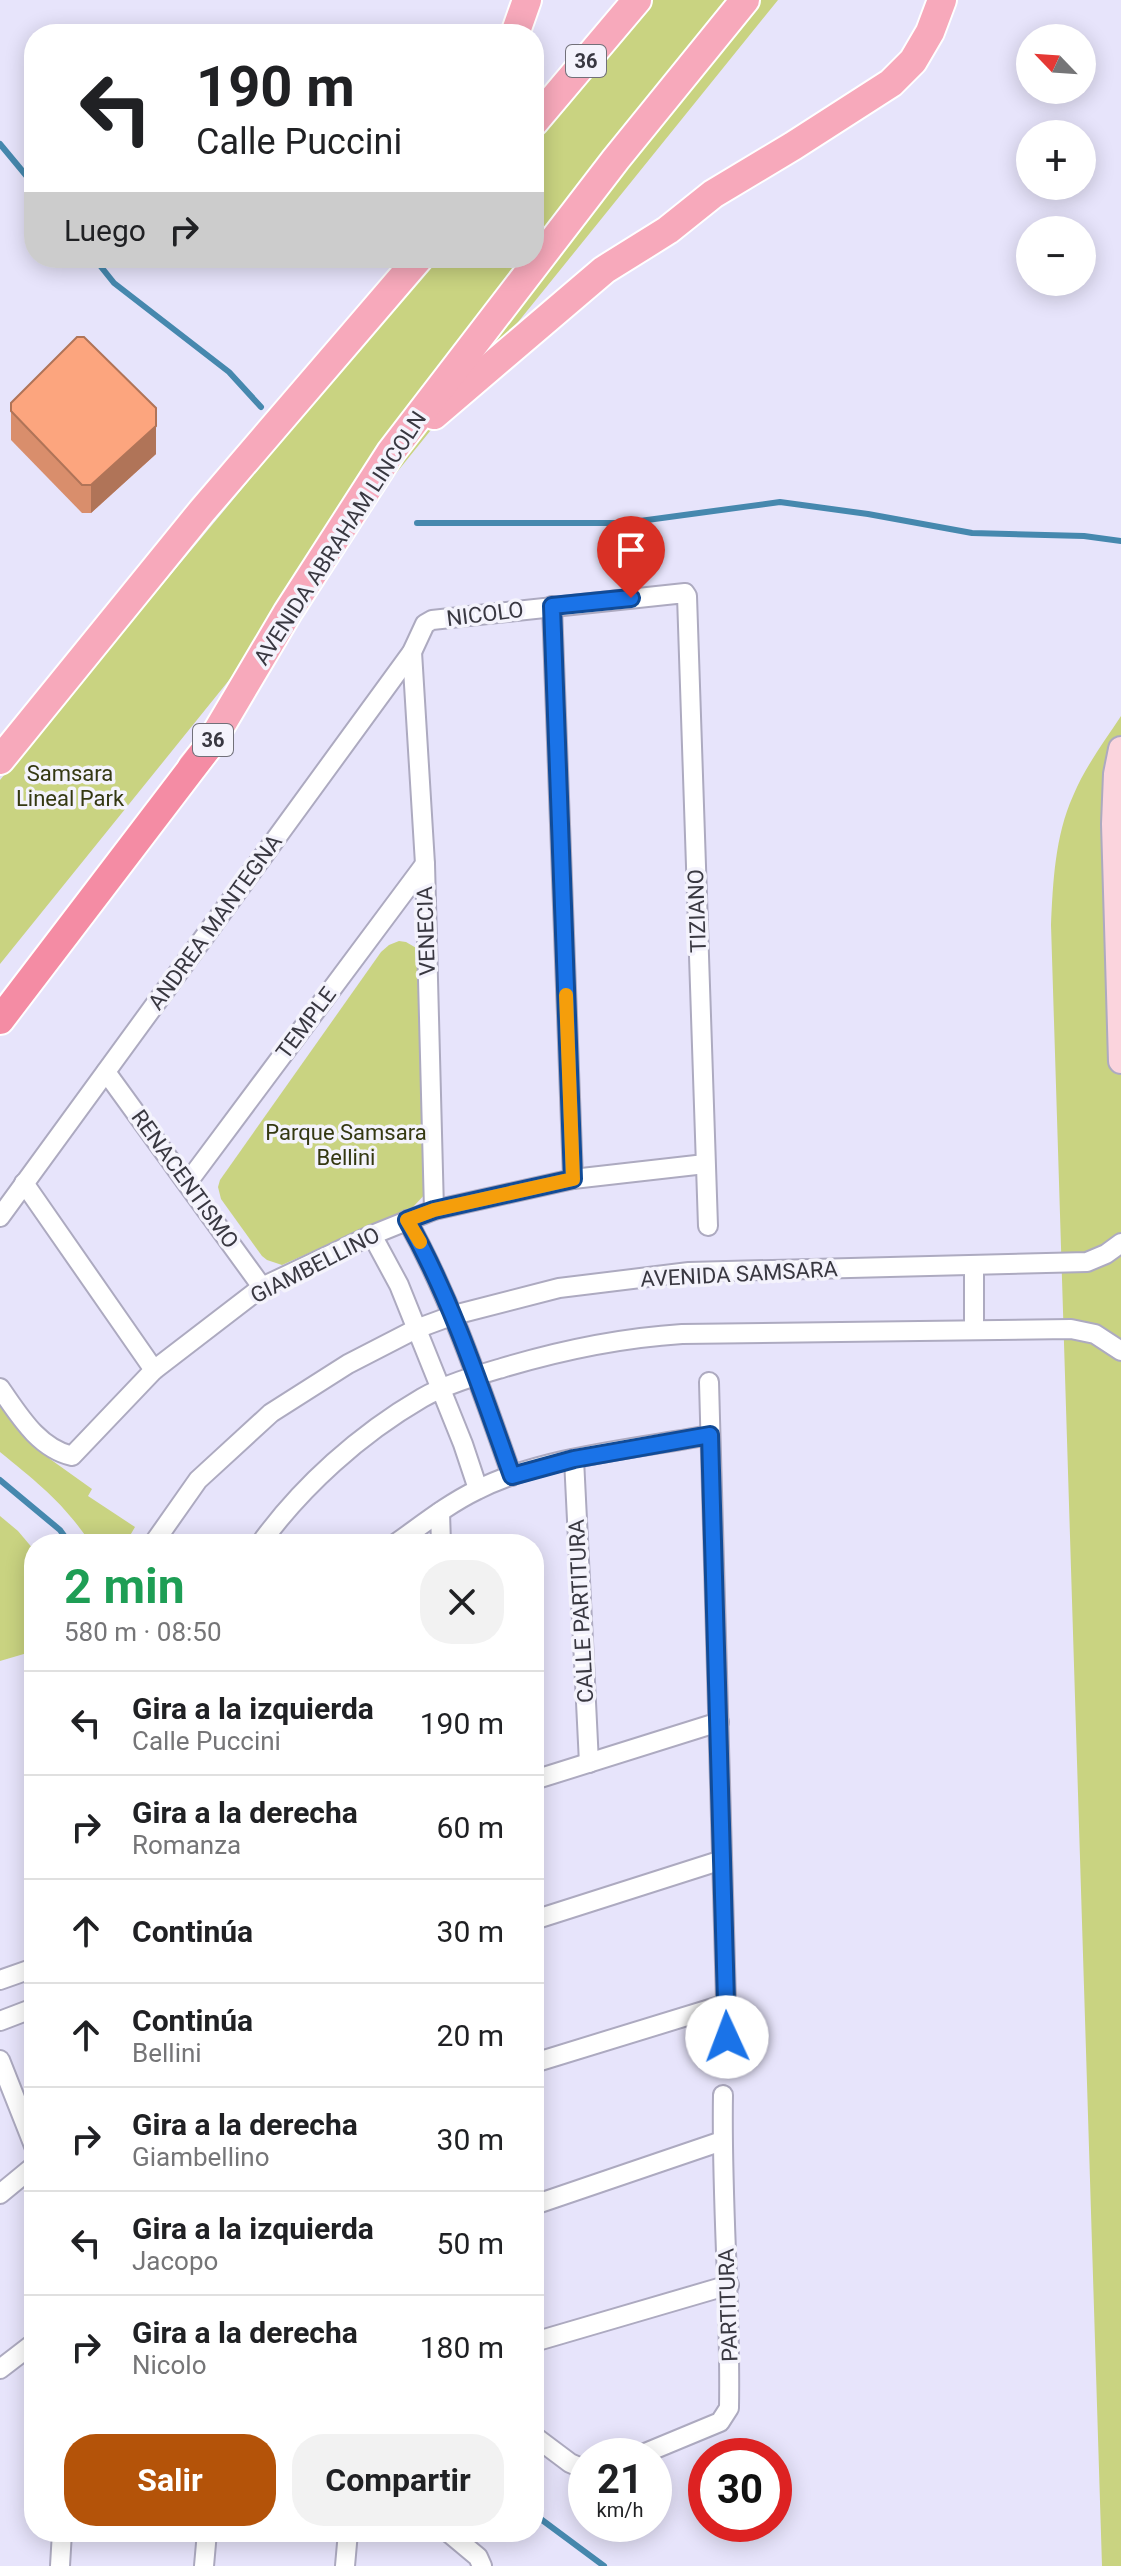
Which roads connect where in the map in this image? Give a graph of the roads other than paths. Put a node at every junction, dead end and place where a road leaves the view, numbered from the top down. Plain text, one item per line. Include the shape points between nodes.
1 (527, 0) edge
2 (637, 0) edge
3 (745, 0) edge
4 (942, 0) edge
5 (519, 24) edge
6 (544, 110) edge
7 (544, 253) edge
8 (410, 268) edge
9 (532, 268) edge
10 (391, 452) junction
11 (687, 596) joint
12 (552, 606) junction
13 (425, 624) joint
14 (412, 652) junction
15 (208, 747) junction
16 (1121, 749) edge
17 (0, 760) edge
18 (425, 864) junction
19 (0, 1003) edge
20 (0, 1020) edge
21 (1121, 1061) edge
22 (106, 1072) junction
23 (705, 1164) junction
24 (573, 1179) junction
25 (188, 1182) junction
26 (24, 1183) junction
27 (434, 1210) junction
28 (0, 1217) edge
29 (407, 1220) junction
30 (708, 1226) dead end
31 (372, 1235) junction
32 (1121, 1243) edge
33 (974, 1265) junction
34 (262, 1287) junction
35 (454, 1315) junction
36 (416, 1329) junction
37 (974, 1329) junction
38 (1121, 1351) edge
39 (154, 1370) junction
40 (475, 1376) junction
41 (709, 1382) dead end
42 (0, 1388) edge
43 (441, 1388) junction
44 (710, 1435) junction
45 (574, 1459) junction
46 (512, 1476) junction
47 (478, 1489) junction
48 (440, 1512) junction
49 (159, 1534) edge
50 (268, 1534) edge
51 (409, 1534) edge
52 (441, 1534) edge
53 (719, 1722) junction
54 (589, 1763) junction
55 (544, 1777) edge
56 (722, 1860) junction
57 (544, 1917) edge
58 (24, 1972) edge
59 (0, 1980) edge
60 (726, 2004) junction
61 (24, 2012) edge
62 (0, 2021) edge
63 (727, 2037) dead end
64 (0, 2060) edge
65 (544, 2060) edge
66 (723, 2095) dead end
67 (24, 2121) edge
68 (722, 2141) junction
69 (24, 2174) edge
70 (0, 2194) edge
71 (544, 2202) edge
72 (729, 2285) junction
73 (544, 2339) edge
74 (24, 2351) edge
75 (0, 2369) edge
76 (672, 2442) edge
77 (544, 2444) edge
78 (568, 2462) edge
79 (61, 2542) edge
80 (206, 2542) edge
81 (347, 2542) edge
82 (459, 2542) edge
83 (480, 2562) edge
84 (60, 2566) edge
85 (204, 2566) edge
86 (345, 2566) edge

1 - 5 main road
2 - 6 main road, 36
3 - 7 main road, AVENIDA ABRAHAM LINCOLN / 36
4 - 10 main road via 913,61 891,83 713,194 604,270
8 - 17 main road via 202,511
9 - 10 main road, AVENIDA ABRAHAM LINCOLN / 36
10 - 15 main road, AVENIDA ABRAHAM LINCOLN / 36
11 - 12 street, NICOLO
11 - 23 street, TIZIANO
12 - 13 street, NICOLO
12 - 24 street
13 - 14 street, ANDREA MANTEGNA
14 - 18 street, VENECIA
14 - 22 street, ANDREA MANTEGNA
15 - 19 main road, AVENIDA ABRAHAM LINCOLN / 36
15 - 20 highway
16 - 21 main road via 1114,824
18 - 25 street, TEMPLE
18 - 27 street, VENECIA
22 - 25 street, RENACENTISMO
22 - 26 street, ANDREA MANTEGNA
23 - 24 street, GIAMBELLINO
23 - 30 street, TIZIANO
24 - 27 street, GIAMBELLINO
25 - 34 street, RENACENTISMO
26 - 28 street, ANDREA MANTEGNA
26 - 39 street
27 - 29 street, GIAMBELLINO
29 - 31 street, GIAMBELLINO
29 - 35 street
31 - 34 street, GIAMBELLINO
31 - 36 street
32 - 33 street, AVENIDA SAMSARA via 1087,1262
33 - 35 street, AVENIDA SAMSARA via 689,1272 559,1288
33 - 37 street
34 - 39 street, GIAMBELLINO
35 - 36 street, AVENIDA SAMSARA
35 - 40 street
36 - 43 street
36 - 49 street, AVENIDA SAMSARA via 271,1413 198,1480
37 - 38 street via 1084,1331
37 - 40 street via 639,1337
39 - 42 street, GIAMBELLINO via 72,1456 35,1435
40 - 43 street
40 - 46 street
41 - 44 street
43 - 47 street
43 - 50 street via 336,1461
44 - 45 street
44 - 53 street
45 - 46 street
45 - 54 street, CALLE PARTITURA
46 - 47 street
47 - 48 street
48 - 51 street
48 - 52 street
53 - 54 street
53 - 56 street
54 - 55 street
56 - 57 street
56 - 60 street
58 - 59 street
60 - 63 street
60 - 65 street
61 - 62 street
64 - 67 street
66 - 68 street, PARTITURA
68 - 71 street
68 - 72 street, PARTITURA
69 - 70 street
72 - 73 street
72 - 76 street, PARTITURA via 727,2415
74 - 75 street
77 - 78 street
79 - 84 street
80 - 85 street
81 - 86 street
82 - 83 street

